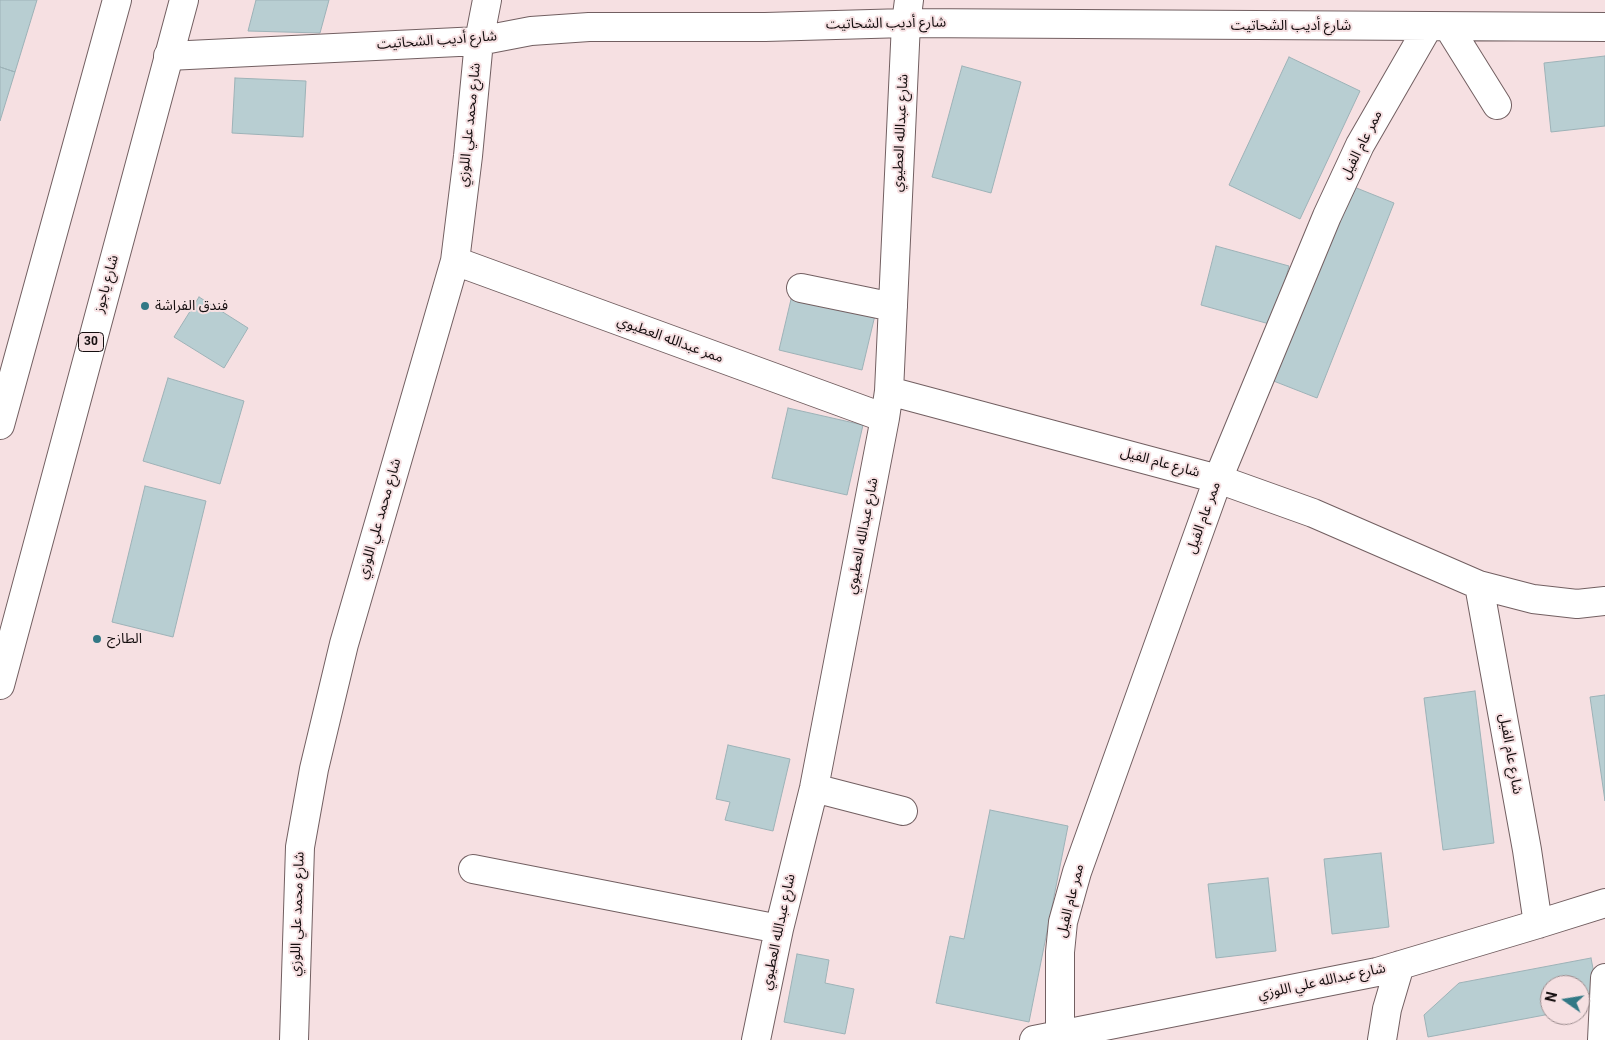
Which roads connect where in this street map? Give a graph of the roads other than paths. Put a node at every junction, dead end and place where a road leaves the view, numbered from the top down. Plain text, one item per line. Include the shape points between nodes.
1 (117, 0) edge
2 (184, 0) edge
3 (487, 0) edge
4 (907, 11) edge
5 (1438, 27) junction
6 (1605, 28) edge
7 (479, 41) junction
8 (168, 56) junction
9 (1497, 105) dead end
10 (455, 261) junction
11 (801, 288) dead end
12 (893, 307) junction
13 (889, 391) junction
14 (885, 418) junction
15 (0, 425) edge
16 (1218, 479) junction
17 (1479, 585) junction
18 (1605, 601) edge
19 (0, 685) edge
20 (814, 788) junction
21 (904, 811) dead end
22 (473, 869) dead end
23 (1605, 902) edge
24 (1538, 924) junction
25 (779, 928) junction
26 (1400, 965) junction
27 (1605, 978) edge
28 (1060, 1035) junction
29 (294, 1040) edge
30 (756, 1040) edge
31 (1034, 1040) edge
32 (1382, 1040) edge
33 (1602, 1040) edge

1 - 15 street
2 - 8 street, شارع ياجوز / 30
3 - 7 street, شارع محمد علي اللوزي
4 - 5 street, شارع أديب الشحاتيت
4 - 7 street, شارع أديب الشحاتيت via 765,27 531,31
4 - 12 street, شارع عبدالله العطيوي
5 - 6 street, شارع أديب الشحاتيت
5 - 9 street
5 - 16 street, ممر عام الفيل via 1356,153
7 - 8 street, شارع أديب الشحاتيت
7 - 10 street, شارع محمد علي اللوزي
8 - 19 street, شارع ياجوز / 30
10 - 14 street, ممر عبدالله العطيوي
10 - 29 street, شارع محمد علي اللوزي via 344,644 314,769 300,847
11 - 12 street
12 - 13 street, شارع عبدالله العطيوي
13 - 14 street, شارع عبدالله العطيوي
13 - 16 street, شارع عام الفيل
14 - 20 street, شارع عبدالله العطيوي
16 - 17 street, شارع عام الفيل via 1313,513
16 - 28 street, ممر عام الفيل via 1077,872 1060,952
17 - 18 street, شارع عام الفيل via 1533,600 1577,604
17 - 24 street, شارع عام الفيل
20 - 21 street
20 - 25 street, شارع عبدالله العطيوي
22 - 25 street
23 - 24 street, شارع عبدالله علي اللوزي
24 - 26 street, شارع عبدالله علي اللوزي
25 - 30 street, شارع عبدالله العطيوي
26 - 28 street, شارع عبدالله علي اللوزي
26 - 32 street
27 - 33 street
28 - 31 street, شارع عبدالله علي اللوزي

